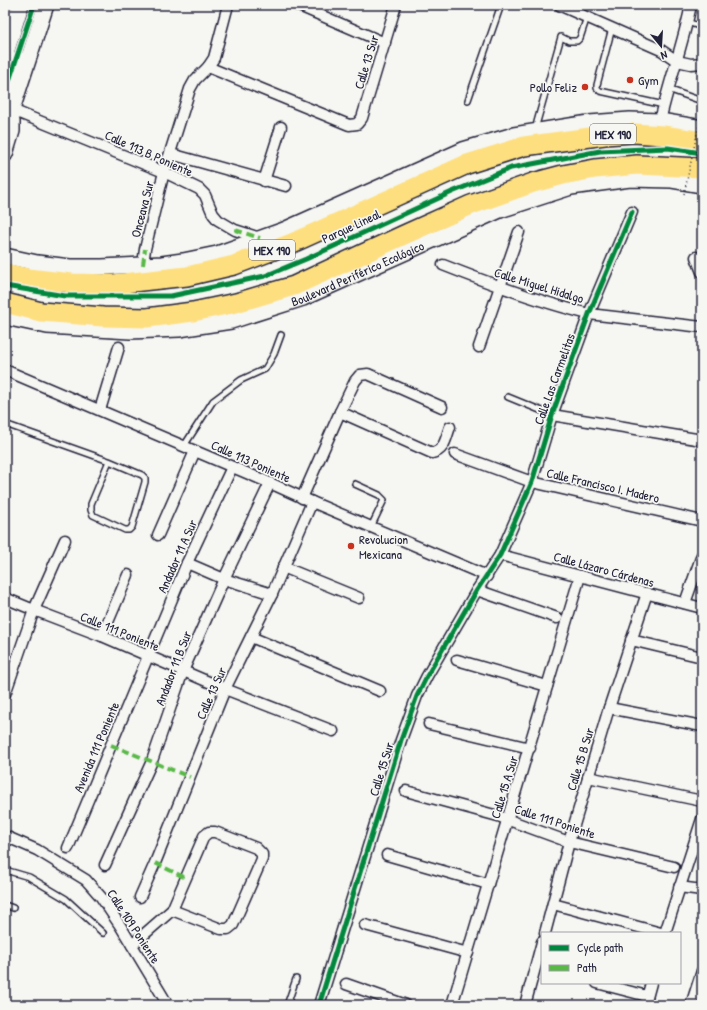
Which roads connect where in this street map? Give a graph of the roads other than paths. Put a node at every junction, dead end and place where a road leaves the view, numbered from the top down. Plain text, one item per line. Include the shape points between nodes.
1 (7, 5) edge
2 (21, 5) edge
3 (25, 5) edge
4 (39, 5) edge
5 (46, 5) edge
6 (228, 5) edge
7 (297, 5) edge
8 (396, 5) edge
9 (502, 5) edge
10 (559, 5) edge
11 (691, 5) edge
12 (5, 11) edge
13 (587, 17) junction
14 (687, 22) junction
15 (702, 27) edge
16 (612, 28) junction
17 (13, 30) junction
18 (385, 43) junction
19 (5, 56) edge
20 (677, 61) junction
21 (702, 63) edge
22 (208, 67) junction
23 (5, 82) edge
24 (668, 89) junction
25 (468, 100) dead end
26 (702, 100) edge
27 (664, 105) junction
28 (7, 106) edge
29 (660, 121) junction
30 (281, 127) dead end
31 (702, 128) edge
32 (5, 131) edge
33 (536, 131) junction
34 (695, 146) edge
35 (5, 154) edge
36 (171, 154) junction
37 (702, 168) edge
38 (164, 172) junction
39 (264, 181) junction
40 (702, 185) edge
41 (286, 186) dead end
42 (632, 212) dead end
43 (519, 232) dead end
44 (260, 238) junction
45 (5, 256) edge
46 (696, 257) dead end
47 (143, 265) junction
48 (443, 266) dead end
49 (702, 272) edge
50 (5, 273) edge
51 (499, 287) junction
52 (5, 303) edge
53 (589, 314) junction
54 (5, 317) edge
55 (702, 327) edge
56 (282, 335) dead end
57 (479, 347) dead end
58 (119, 348) dead end
59 (5, 370) edge
60 (508, 397) dead end
61 (442, 408) dead end
62 (100, 410) junction
63 (340, 412) junction
64 (552, 415) junction
65 (5, 424) edge
66 (450, 427) dead end
67 (702, 440) edge
68 (184, 446) junction
69 (195, 451) junction
70 (455, 454) dead end
71 (109, 461) junction
72 (232, 467) junction
73 (532, 482) junction
74 (270, 483) junction
75 (355, 484) dead end
76 (302, 498) junction
77 (312, 502) junction
78 (702, 521) edge
79 (371, 527) junction
80 (158, 535) dead end
81 (65, 540) dead end
82 (500, 555) junction
83 (702, 555) edge
84 (187, 563) junction
85 (284, 567) junction
86 (128, 574) dead end
87 (487, 576) junction
88 (580, 576) junction
89 (224, 579) junction
90 (477, 590) junction
91 (647, 593) junction
92 (272, 594) junction
93 (5, 598) edge
94 (359, 598) dead end
95 (685, 603) junction
96 (702, 608) edge
97 (34, 610) junction
98 (557, 618) dead end
99 (102, 636) junction
100 (251, 636) junction
101 (631, 640) junction
102 (148, 656) junction
103 (702, 657) edge
104 (457, 660) dead end
105 (183, 671) junction
106 (548, 686) junction
107 (225, 689) junction
108 (380, 691) dead end
109 (5, 694) edge
110 (609, 708) junction
111 (429, 724) dead end
112 (702, 726) edge
113 (333, 731) dead end
114 (530, 748) junction
115 (588, 777) junction
116 (406, 790) dead end
117 (702, 801) edge
118 (702, 819) edge
119 (507, 820) junction
120 (5, 836) edge
121 (569, 842) junction
122 (68, 848) dead end
123 (387, 855) dead end
124 (105, 865) dead end
125 (674, 867) dead end
126 (5, 870) edge
127 (488, 884) junction
128 (679, 887) junction
129 (702, 890) edge
130 (140, 897) dead end
131 (553, 904) junction
132 (5, 905) edge
133 (13, 908) dead end
134 (172, 910) junction
135 (365, 925) dead end
136 (545, 932) edge
137 (657, 932) edge
138 (665, 932) edge
139 (103, 933) dead end
140 (132, 945) junction
141 (541, 949) edge
142 (468, 953) junction
143 (538, 969) edge
144 (702, 971) edge
145 (296, 979) dead end
146 (346, 984) dead end
147 (600, 984) edge
148 (651, 984) edge
149 (646, 1000) edge
150 (168, 1005) edge
151 (287, 1005) edge
152 (319, 1005) edge
153 (406, 1005) edge
154 (452, 1005) edge
155 (525, 1005) edge
156 (691, 1005) edge

1 - 12 street
2 - 17 street
3 - 23 lane
4 - 28 lane
5 - 28 street
6 - 22 street, Onceava Sur via 214,58
7 - 18 street
8 - 18 street, Calle 13 Sur
9 - 25 lane
10 - 13 street
11 - 14 street
12 - 17 street
13 - 16 street
13 - 33 lane via 577,41 561,37
14 - 15 lane
14 - 20 street
16 - 20 street via 661,50
16 - 27 lane via 597,88 600,91
17 - 19 street
18 - 22 street, Calle 13 Sur via 362,118 357,124 349,125
20 - 21 street
20 - 24 street
22 - 36 street, Onceava Sur via 194,80 190,89
24 - 26 lane
24 - 27 street
27 - 29 street
28 - 32 street
28 - 35 street via 12,131
28 - 38 street, Calle 113 B Poniente
29 - 31 street
29 - 33 street via 589,123
30 - 39 street
33 - 44 street via 463,150 284,230
34 - 50 highway, MEX 190 via 663,135 634,133 524,146 467,164 292,243 228,266 187,276 114,284 28,278
36 - 38 street, Onceava Sur
36 - 39 street
37 - 52 highway, Boulevard Periférico Ecológico via 638,165 595,169 533,183 471,205 294,286 236,303 193,312 148,318 103,317 41,312
38 - 44 street, Calle 113 B Poniente via 203,191 216,218 235,230
38 - 47 street, Onceava Sur
39 - 41 street
40 - 54 street, Boulevard Periférico Ecológico via 672,180 630,179 564,189 500,210 303,298 231,321 179,329 130,331 47,326
42 - 53 street, Calle Las Carmelitas
43 - 51 street
44 - 47 street via 217,254
45 - 47 street via 70,267
46 - 49 street
48 - 51 street, Calle Miguel Hidalgo
51 - 53 street, Calle Miguel Hidalgo
51 - 57 street
53 - 55 street, Calle Miguel Hidalgo
53 - 64 street, Calle Las Carmelitas
56 - 68 lane via 265,369 241,380 213,401
58 - 62 street
59 - 62 street, Calle 113 Poniente
60 - 64 lane
61 - 63 street via 368,374 360,375 354,380
62 - 68 street, Calle 113 Poniente
63 - 66 street via 432,453 442,448
63 - 76 street
64 - 67 street
64 - 73 street, Calle Las Carmelitas
65 - 71 lane
68 - 69 street, Calle 113 Poniente
69 - 72 street, Calle 113 Poniente
69 - 80 street
70 - 73 street, Calle Francisco I. Madero
71 - 71 lane via 145,478 129,530 94,514 91,510 91,504
72 - 74 street, Calle 113 Poniente
72 - 84 street, Andador 11 A Sur
73 - 78 street, Calle Francisco I. Madero
73 - 82 street, Calle Las Carmelitas
74 - 76 street, Calle 113 Poniente
74 - 89 street, Andador 11 B Sur
75 - 79 lane via 379,494 384,500
76 - 77 street, Calle 113 Poniente
77 - 79 street, Calle 113 Poniente
77 - 85 street, Calle 13 Sur
79 - 87 street, Calle 113 Poniente
81 - 97 street
82 - 87 street, Calle 15 Sur
82 - 88 street, Calle Lázaro Cárdenas
83 - 95 street
84 - 89 street
84 - 102 street, Andador 11 A Sur
85 - 92 street, Calle 13 Sur
85 - 94 street
86 - 99 street
87 - 90 street, Calle 15 Sur
88 - 91 street, Calle Lázaro Cárdenas
88 - 106 street, Calle 15 A Sur
89 - 92 street
89 - 105 street, Andador 11 B Sur
90 - 98 street
90 - 152 street, Calle 15 Sur via 416,696
91 - 95 street, Calle Lázaro Cárdenas
91 - 101 street, Calle 15 B Sur
92 - 100 street, Calle 13 Sur
93 - 97 street, Calle 111 Poniente
95 - 96 street, Calle Lázaro Cárdenas
97 - 99 street, Calle 111 Poniente
97 - 109 street
99 - 102 street, Calle 111 Poniente
100 - 107 street, Calle 13 Sur
100 - 108 street
101 - 103 street
101 - 110 street, Calle 15 B Sur
102 - 105 street, Calle 111 Poniente
102 - 122 street, Avenida 111 Poniente
104 - 106 street
105 - 107 street, Calle 111 Poniente
105 - 124 street, Andador 11 B Sur via 152,761
106 - 114 street, Calle 15 A Sur
107 - 113 street, Calle 111 Poniente
107 - 130 street, Calle 13 Sur
110 - 112 street
110 - 115 street, Calle 15 B Sur
111 - 114 street
114 - 119 street, Calle 15 A Sur
115 - 117 street
115 - 121 street, Calle 15 B Sur
116 - 119 street, Calle 111 Poniente
118 - 128 street
119 - 121 street, Calle 111 Poniente
119 - 127 street, Calle 15 A Sur
120 - 140 street, Calle 109 Poniente via 37,850 86,880 101,897
121 - 125 street, Calle 111 Poniente
121 - 131 street, Calle 15 B Sur
123 - 127 street
126 - 139 lane via 29,878 66,899
127 - 142 street, Calle 15 A Sur
128 - 129 street
128 - 138 street
131 - 136 street, Calle 15 B Sur
131 - 137 street
132 - 133 lane
134 - 134 street via 228,929 233,925 262,854 256,848 209,832 204,836
134 - 140 street
135 - 142 street
140 - 150 street, Calle 109 Poniente
141 - 143 street
142 - 154 street, Calle 15 A Sur
143 - 155 street
144 - 156 street
145 - 151 lane
146 - 153 street
147 - 149 street
148 - 149 street

